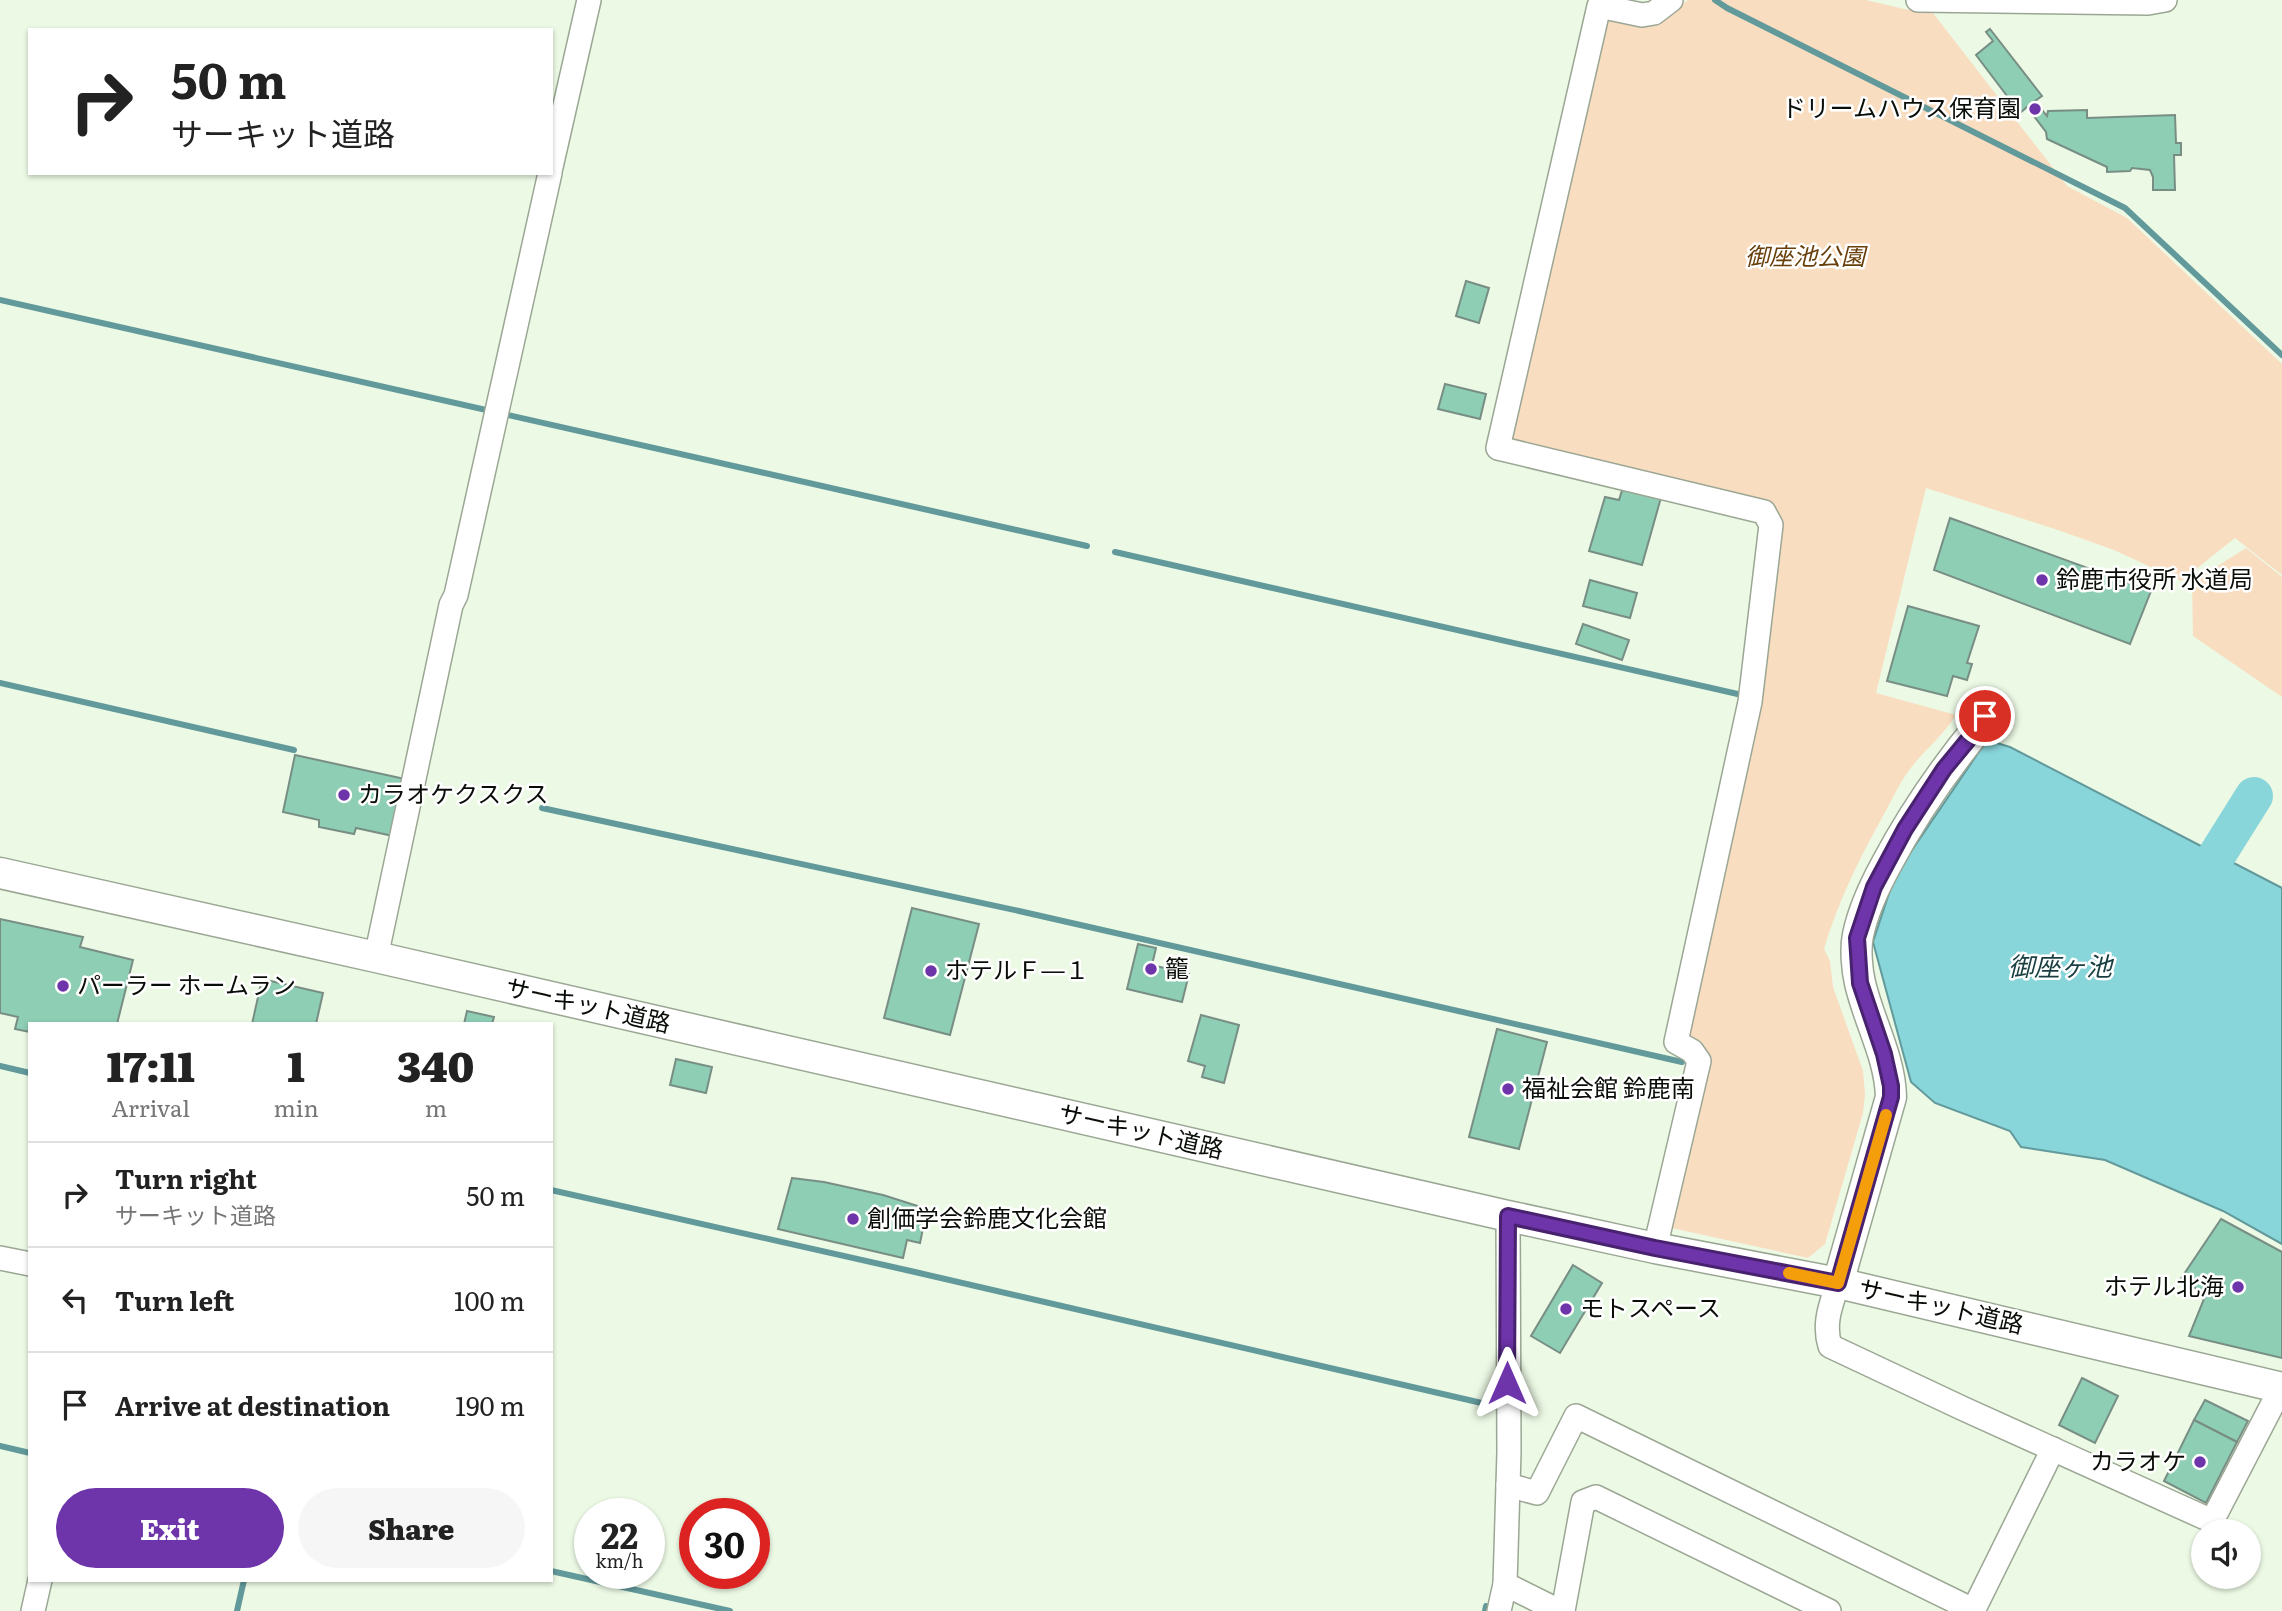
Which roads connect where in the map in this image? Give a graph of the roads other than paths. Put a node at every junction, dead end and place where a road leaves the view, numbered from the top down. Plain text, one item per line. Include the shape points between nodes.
1 (589, 0) edge
2 (1671, 0) edge
3 (1918, 0) edge
4 (2165, 0) edge
5 (553, 158) edge
6 (550, 175) edge
7 (1985, 716) dead end
8 (0, 873) edge
9 (376, 957) junction
10 (1508, 1216) junction
11 (1655, 1248) junction
12 (0, 1258) edge
13 (28, 1264) edge
14 (1838, 1283) junction
15 (2281, 1388) edge
16 (2053, 1449) junction
17 (1507, 1485) junction
18 (40, 1582) edge
19 (1505, 1584) junction
20 (33, 1611) edge
21 (1499, 1611) edge
22 (1561, 1611) edge
23 (1829, 1611) edge
24 (1973, 1611) edge

1 - 5 street
2 - 11 street via 1654,13 1642,15 1599,6 1498,448 1765,512 1771,525 1750,702 1676,1042 1699,1061
3 - 4 street via 2148,4
6 - 9 street
7 - 14 street via 1905,829 1874,887 1857,938 1860,983 1884,1054 1891,1097
8 - 9 street, サーキット道路
9 - 10 street, サーキット道路
10 - 11 street, サーキット道路
10 - 17 street
11 - 14 street, サーキット道路
12 - 13 street
14 - 15 street, サーキット道路
14 - 16 street via 1828,1313 1830,1346
15 - 16 street via 2212,1521
16 - 24 street
17 - 19 street
17 - 24 street via 1537,1493 1576,1416
18 - 20 street
19 - 21 street
19 - 22 street
22 - 23 street via 1583,1502 1596,1497

